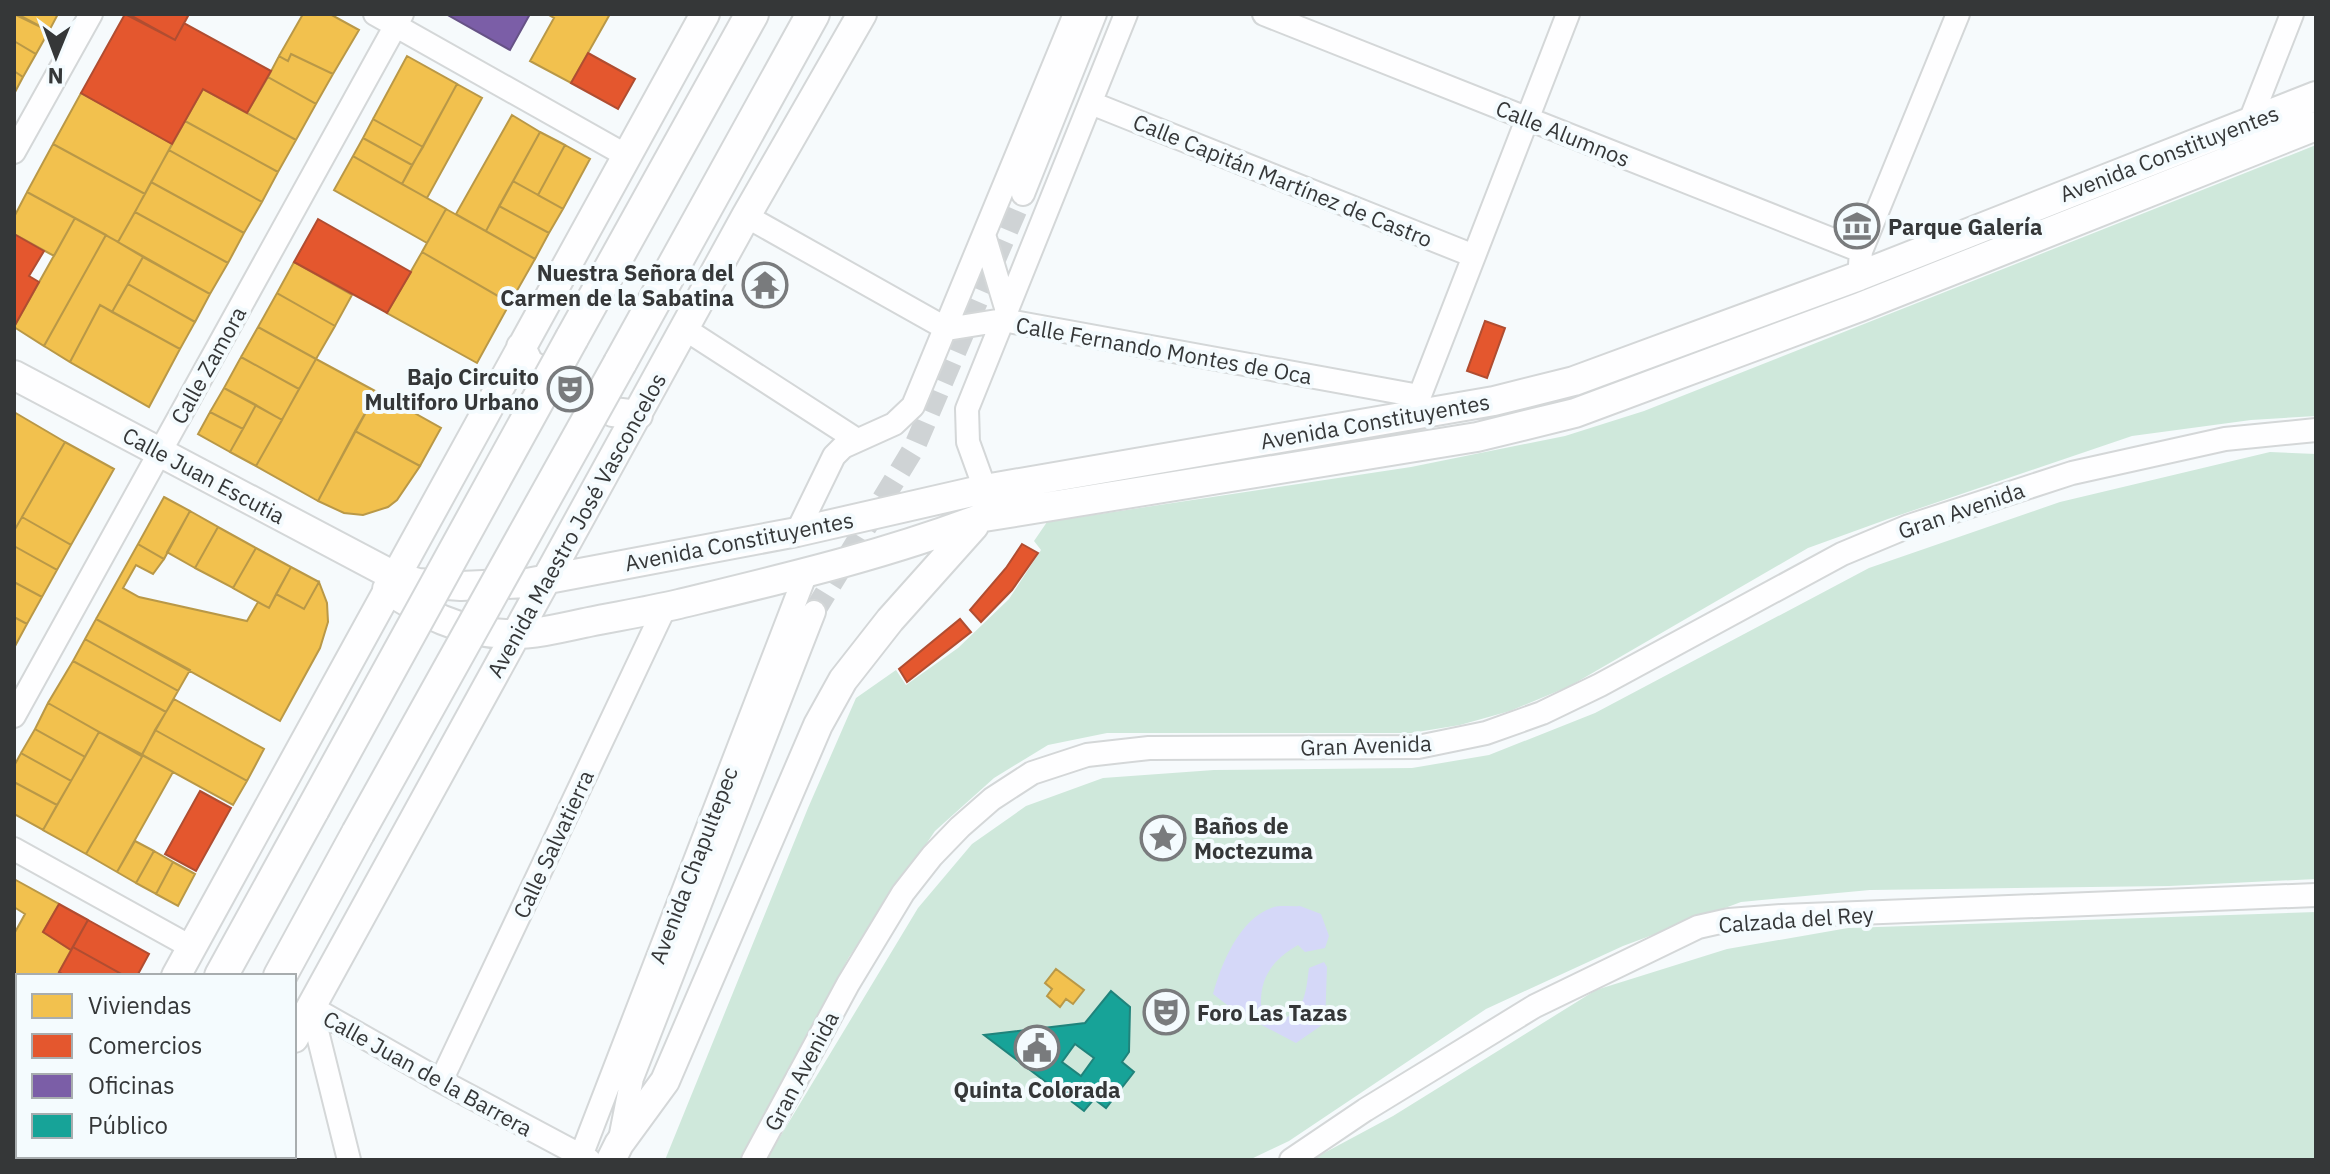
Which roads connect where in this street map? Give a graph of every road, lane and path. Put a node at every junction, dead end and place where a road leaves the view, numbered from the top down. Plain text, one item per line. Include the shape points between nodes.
1 (91, 14) edge
2 (375, 14) edge
3 (705, 14) edge
4 (752, 14) edge
5 (813, 14) edge
6 (862, 14) edge
7 (1075, 14) edge
8 (1095, 14) edge
9 (1126, 14) edge
10 (1264, 14) edge
11 (1568, 14) edge
12 (1958, 14) edge
13 (2292, 14) edge
14 (398, 20) edge
15 (2316, 96) edge
16 (1091, 103) junction
17 (22, 119) edge
18 (1527, 119) junction
19 (2250, 121) junction
20 (2316, 126) edge
21 (2254, 151) junction
22 (14, 152) edge
23 (627, 156) junction
24 (1023, 194) tunnel mouth
25 (746, 216) junction
26 (985, 238) junction
27 (1474, 256) junction
28 (1860, 264) junction
29 (1860, 307) junction
30 (1005, 316) junction
31 (685, 329) junction
32 (947, 329) junction
33 (521, 347) junction
34 (14, 375) edge
35 (1415, 406) junction
36 (638, 415) junction
37 (2316, 430) edge
38 (857, 440) junction
39 (160, 452) junction
40 (984, 503) junction
41 (797, 532) junction
42 (806, 573) junction
43 (545, 579) junction
44 (391, 583) junction
45 (665, 607) junction
46 (814, 612) tunnel mouth
47 (517, 633) junction
48 (14, 716) edge
49 (14, 849) edge
50 (2316, 895) edge
51 (191, 947) junction
52 (177, 974) edge
53 (222, 974) edge
54 (281, 974) edge
55 (311, 1007) junction
56 (296, 1034) edge
57 (441, 1081) junction
58 (615, 1152) edge
59 (585, 1158) edge
60 (349, 1160) edge
61 (753, 1160) edge
62 (1291, 1160) edge

1 - 17 street
2 - 14 street
3 - 23 main road
4 - 53 highway, bridge
5 - 54 highway, bridge
6 - 25 main road, Avenida Maestro José Vasconcelos
7 - 26 street
8 - 24 street
9 - 16 street
10 - 18 street, Calle Alumnos
11 - 18 street
12 - 28 street
13 - 19 street
14 - 23 street
14 - 39 street, Calle Zamora
15 - 19 main road, Avenida Constituyentes
16 - 27 street, Calle Capitán Martínez de Castro
16 - 30 street
17 - 22 street
18 - 27 street
18 - 28 street, Calle Alumnos
19 - 21 street
19 - 28 main road, Avenida Constituyentes
20 - 21 main road, Avenida Constituyentes
21 - 29 main road, Avenida Constituyentes
23 - 33 main road
25 - 31 main road, Avenida Maestro José Vasconcelos
25 - 32 street
26 - 30 street
26 - 32 street
27 - 35 street
28 - 29 street
28 - 35 main road, Avenida Constituyentes via 1574,381 1494,401
29 - 40 main road, Avenida Constituyentes via 1575,413 1477,437
30 - 32 street, Calle Fernando Montes de Oca
30 - 35 street, Calle Fernando Montes de Oca
30 - 40 street via 967,409 968,442
31 - 36 main road, Avenida Maestro José Vasconcelos
31 - 38 street
32 - 38 street via 913,406 894,424
33 - 36 main road via 529,364 553,378 613,412
33 - 44 main road
34 - 39 main road, Calle Juan Escutia
35 - 40 main road, Avenida Constituyentes
36 - 43 main road, Avenida Maestro José Vasconcelos
37 - 61 street, Gran Avenida via 2225,439 2072,473 1909,526 1842,554 1600,685 1486,733 1418,747 1149,748 1087,755 1032,773 960,827 903,893
38 - 41 street via 834,456
39 - 44 main road, Calle Juan Escutia
39 - 48 street, Calle Zamora
40 - 41 main road, Avenida Constituyentes
40 - 42 main road, Avenida Constituyentes via 942,533
40 - 58 main road via 843,680 818,725 665,1081
41 - 43 main road, Avenida Constituyentes
42 - 45 main road, Avenida Constituyentes
42 - 59 street, Avenida Chapultepec
43 - 44 main road, Avenida Constituyentes via 507,585
43 - 47 main road, Avenida Maestro José Vasconcelos
44 - 47 main road, Avenida Constituyentes via 427,615 488,632
44 - 51 main road
45 - 47 main road, Avenida Constituyentes
45 - 57 street, Calle Salvatierra
46 - 58 street, Avenida Chapultepec via 632,1078
47 - 55 main road, Avenida Maestro José Vasconcelos
49 - 51 street
50 - 62 street, Calzada del Rey via 1782,916 1698,927 1535,1006
51 - 52 main road
55 - 56 main road, Avenida Maestro José Vasconcelos
55 - 57 street, Calle Juan de la Barrera
55 - 60 street
57 - 59 street, Calle Juan de la Barrera

